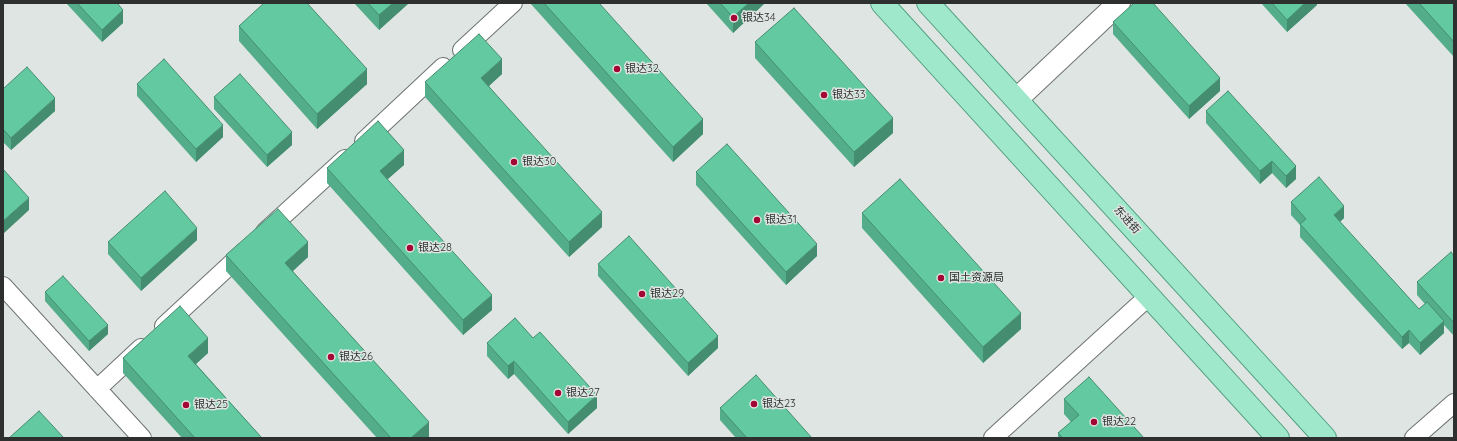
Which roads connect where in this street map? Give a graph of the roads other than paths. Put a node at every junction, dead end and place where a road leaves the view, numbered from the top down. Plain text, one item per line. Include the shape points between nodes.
1 (513, 3) edge
2 (882, 3) edge
3 (928, 3) edge
4 (1119, 3) edge
5 (1017, 99) junction
6 (3, 286) edge
7 (1149, 296) junction
8 (97, 389) junction
9 (1454, 403) edge
10 (142, 438) edge
11 (993, 438) edge
12 (1278, 438) edge
13 (1325, 438) edge
14 (1414, 438) edge

1 - 8 street
2 - 7 main road
3 - 5 main road, 东进街
4 - 5 street
5 - 13 main road, 东进街
6 - 8 street
7 - 11 street
7 - 12 main road
8 - 10 street
9 - 14 street

